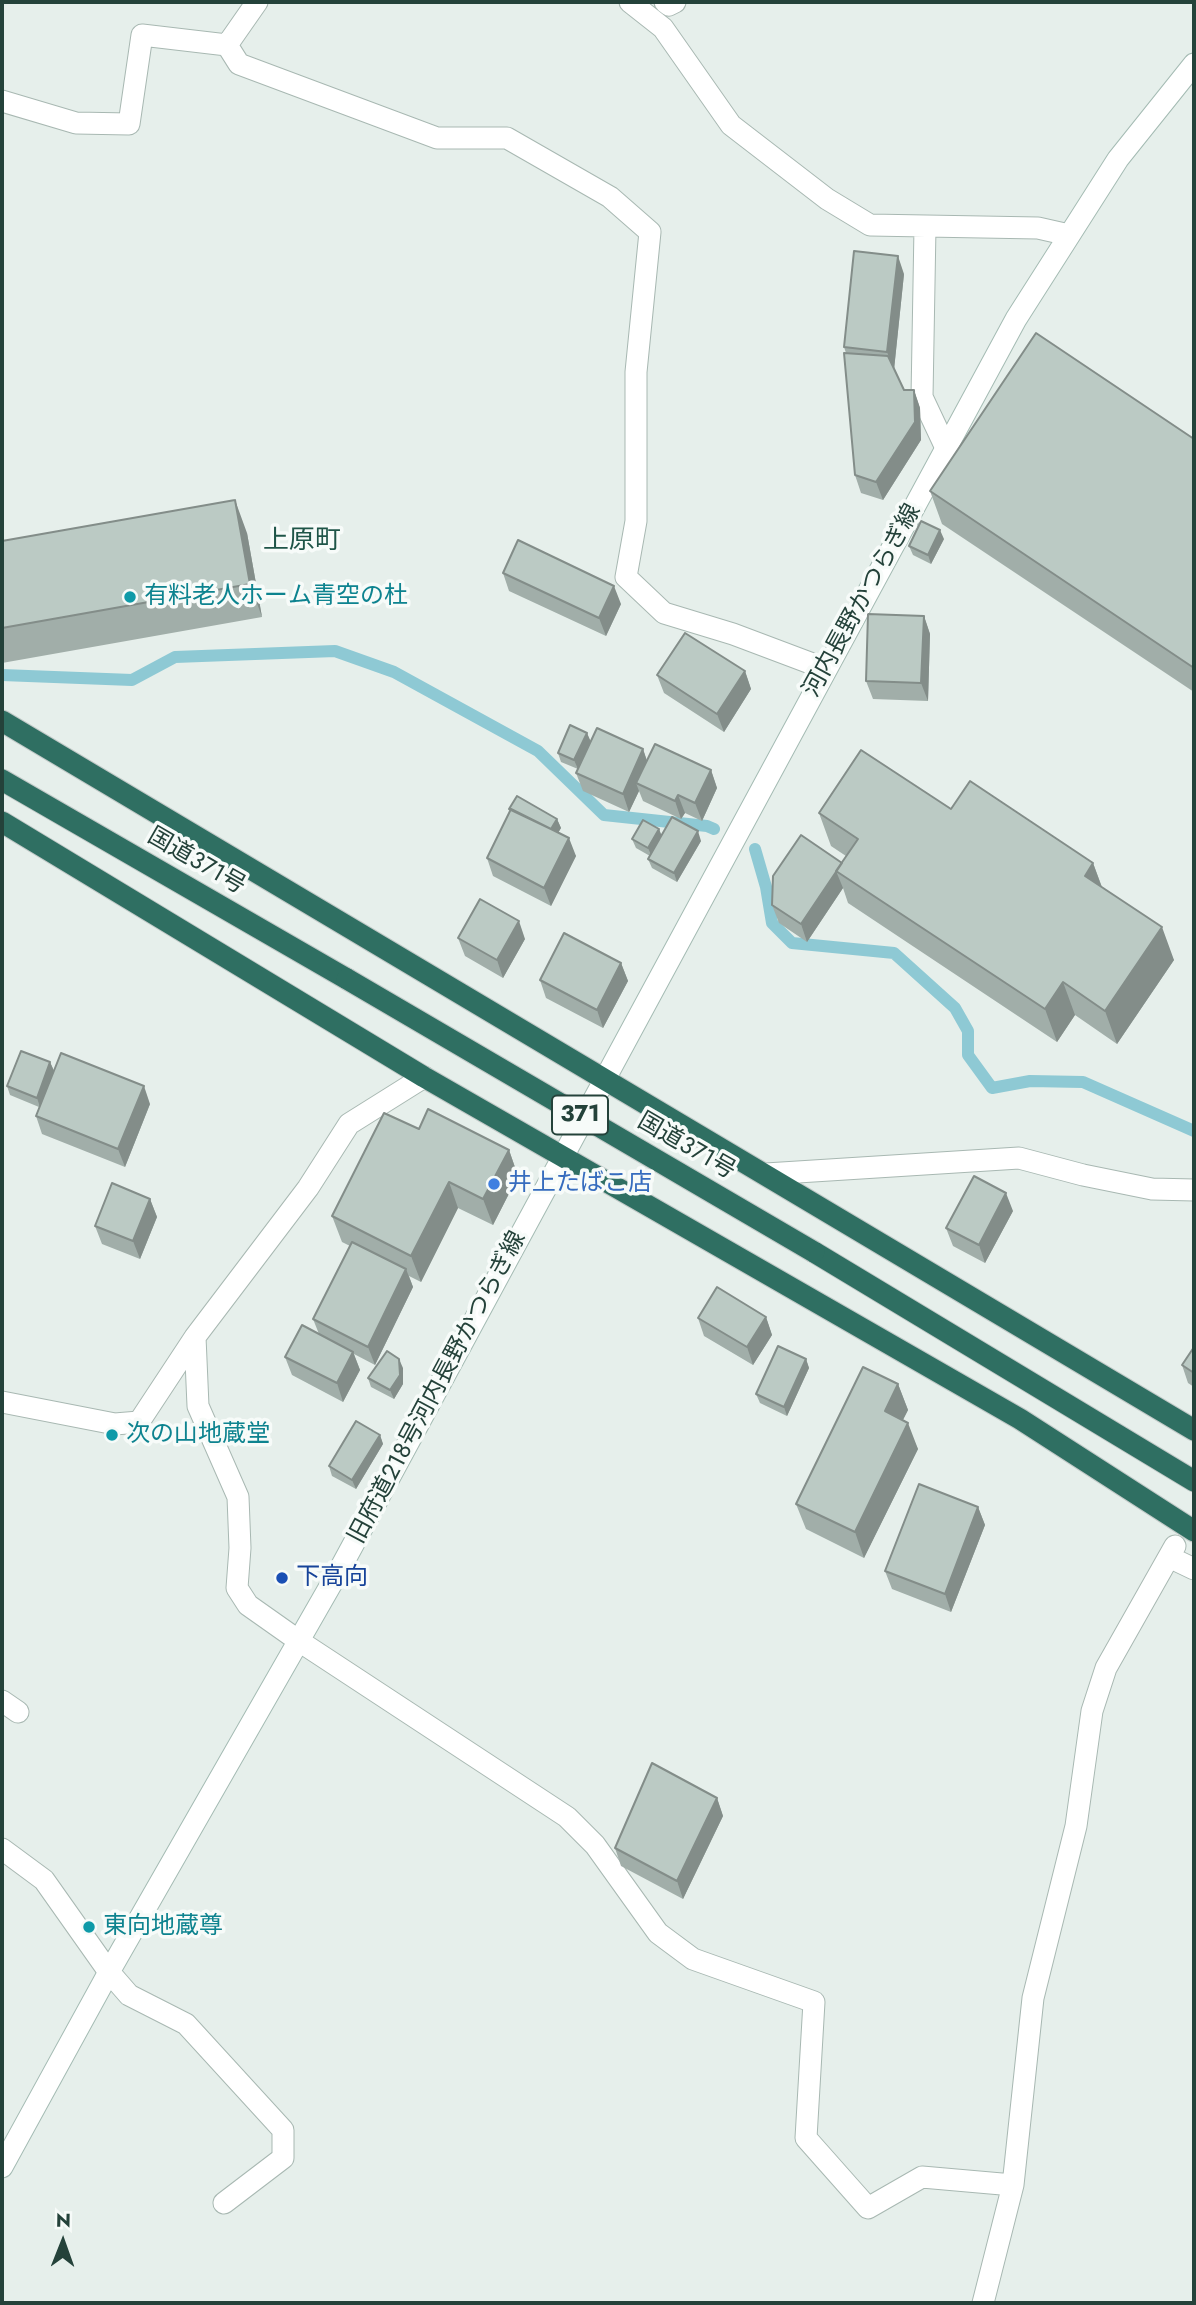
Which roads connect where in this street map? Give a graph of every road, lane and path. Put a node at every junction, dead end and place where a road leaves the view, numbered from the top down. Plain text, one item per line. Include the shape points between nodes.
1 (257, 2) edge
2 (630, 2) edge
3 (665, 2) edge
4 (675, 2) edge
5 (226, 46) junction
6 (1194, 64) edge
7 (2, 102) edge
8 (925, 227) junction
9 (1069, 235) junction
10 (946, 448) junction
11 (826, 669) junction
12 (2, 721) edge
13 (2, 780) edge
14 (2, 822) edge
15 (424, 1077) junction
16 (604, 1079) junction
17 (563, 1157) junction
18 (766, 1174) junction
19 (1194, 1191) edge
20 (195, 1337) junction
21 (2, 1402) edge
22 (1194, 1430) edge
23 (1194, 1481) edge
24 (1194, 1531) edge
25 (1194, 1569) edge
26 (299, 1641) junction
27 (2, 1849) edge
28 (109, 1972) junction
29 (2, 2168) edge
30 (1013, 2185) junction
31 (224, 2203) dead end
32 (983, 2303) edge

1 - 5 street
2 - 8 street via 663,28 731,125 827,199 870,225
3 - 4 street
5 - 7 street via 142,35 129,124 76,123
5 - 11 street via 239,64 437,138 507,138 610,197 650,232 636,372 636,521 626,578 664,613
6 - 9 street, 河内長野かつらぎ線 via 1118,159
8 - 9 street via 1038,228
8 - 10 street via 922,397
9 - 10 street, 河内長野かつらぎ線 via 1016,319
10 - 11 street, 河内長野かつらぎ線
11 - 16 street, 河内長野かつらぎ線
12 - 16 highway
13 - 23 highway, 国道371号 / 371, bridge via 814,1252
14 - 15 highway
15 - 17 highway
15 - 20 street via 349,1124 308,1188
16 - 17 street, 河内長野かつらぎ線
16 - 18 highway
17 - 24 highway via 1020,1419
17 - 26 street, 旧府道218号河内長野かつらぎ線
18 - 19 street via 1019,1158 1153,1189
18 - 22 highway
20 - 21 street via 139,1422 115,1424
20 - 26 street via 198,1406 238,1497 237,1588 248,1605
25 - 30 street via 1172,1551 1106,1668 1092,1711 1076,1825 1033,1998
26 - 28 street, 旧府道218号河内長野かつらぎ線
26 - 30 street via 567,1817 595,1844 658,1933 693,1959 814,2002 806,2138 868,2208 922,2177
27 - 28 street via 44,1880
28 - 29 street, 旧府道218号河内長野かつらぎ線
28 - 31 street via 129,1995 186,2024 283,2130 283,2158
30 - 32 street

